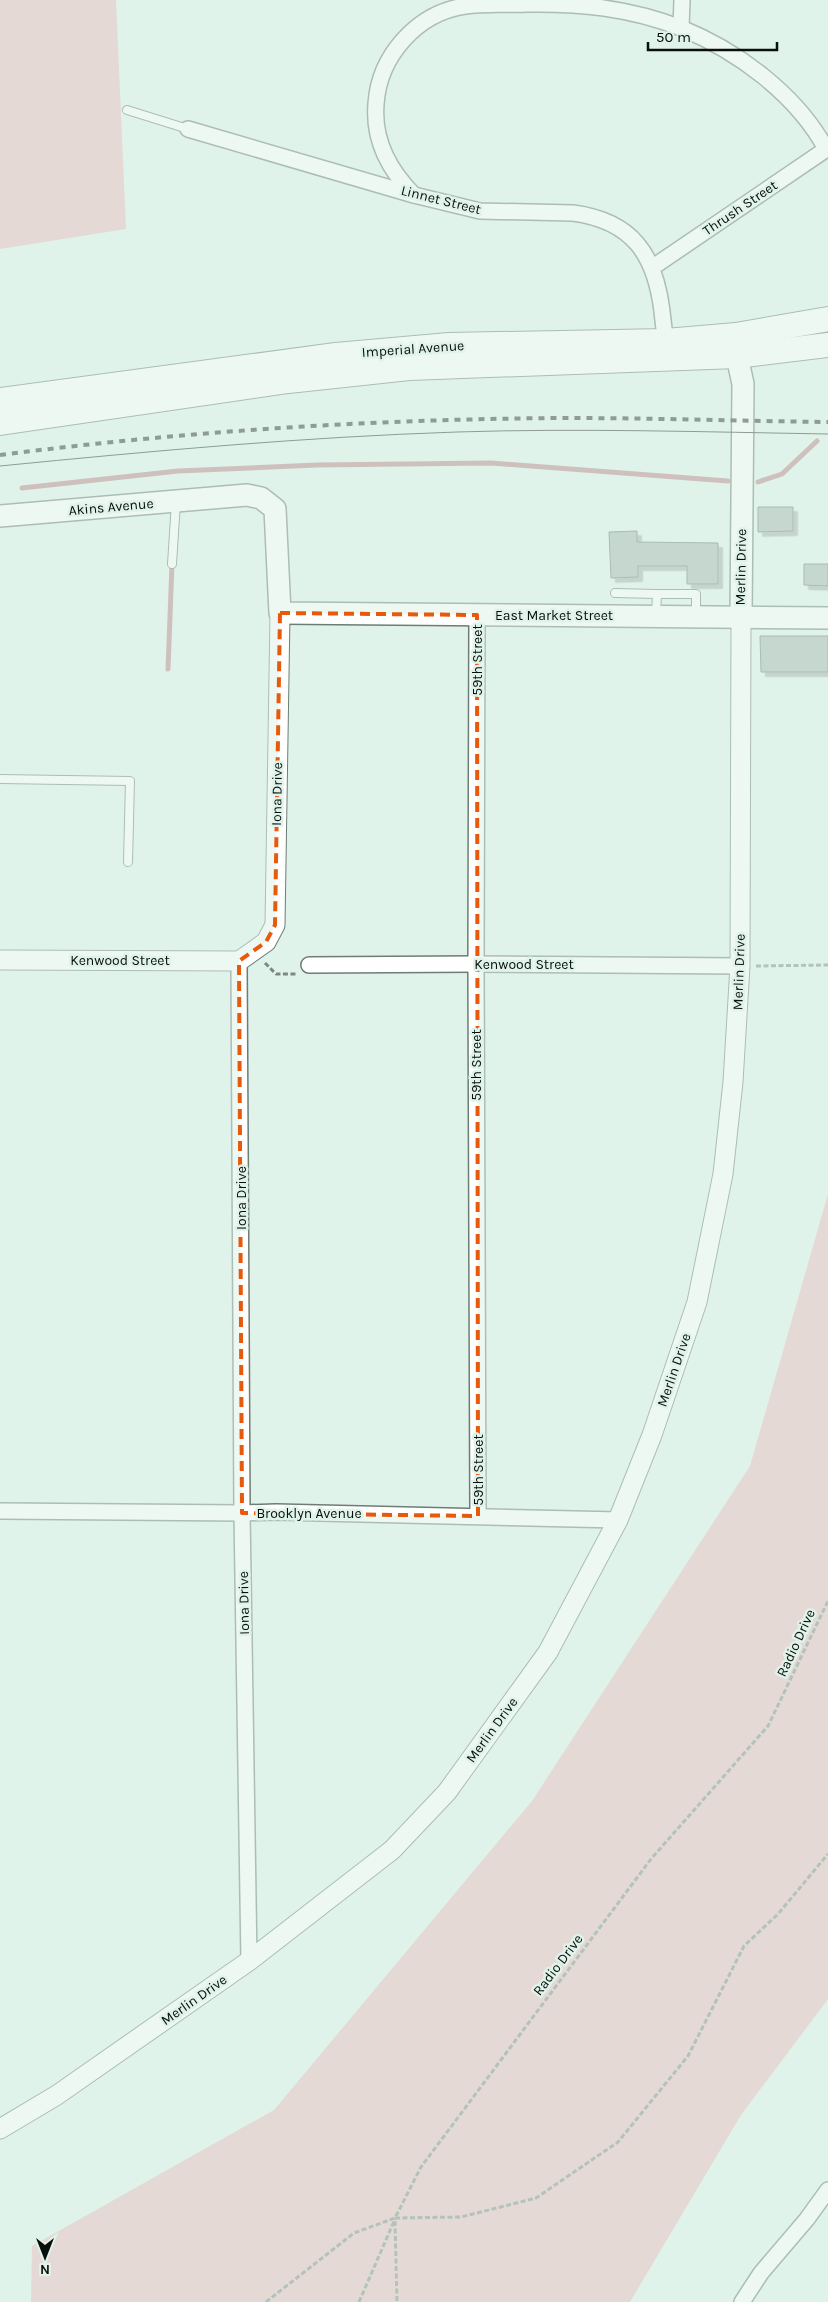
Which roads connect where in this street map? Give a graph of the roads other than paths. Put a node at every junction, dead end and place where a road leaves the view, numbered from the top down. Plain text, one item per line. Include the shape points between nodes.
1 (682, 0) edge
2 (681, 28) junction
3 (127, 110) dead end
4 (188, 129) joint
5 (827, 149) edge
6 (414, 195) junction
7 (653, 267) junction
8 (828, 319) edge
9 (828, 345) edge
10 (736, 346) junction
11 (666, 350) junction
12 (0, 400) edge
13 (0, 423) edge
14 (222, 499) joint
15 (176, 502) junction
16 (0, 516) edge
17 (172, 564) dead end
18 (615, 593) dead end
19 (657, 594) junction
20 (280, 613) junction
21 (478, 615) junction
22 (656, 616) junction
23 (696, 616) junction
24 (740, 618) junction
25 (828, 618) edge
26 (0, 779) edge
27 (128, 862) dead end
28 (246, 957) junction
29 (0, 960) edge
30 (476, 964) junction
31 (309, 965) road end
32 (740, 966) junction
33 (0, 1511) edge
34 (242, 1513) junction
35 (478, 1516) junction
36 (618, 1520) junction
37 (249, 1961) junction
38 (0, 2129) edge
39 (828, 2190) edge
40 (742, 2302) edge

1 - 2 street
2 - 5 street via 732,55 772,85 804,117
2 - 6 street via 619,9 572,3 466,6 423,22 391,56 379,84 375,114 378,137 386,158 393,172
3 - 4 lane, Linnet Street
4 - 6 street, Linnet Street
5 - 7 street, Thrush Street
6 - 7 street, Linnet Street via 480,211 573,213 600,219 630,237
7 - 11 street, Linnet Street via 659,288
8 - 10 main road, Imperial Avenue
9 - 10 main road, Imperial Avenue
10 - 11 main road, Imperial Avenue
10 - 24 main road, Merlin Drive via 743,384
11 - 12 main road, Imperial Avenue via 449,345 336,355
11 - 13 main road, Imperial Avenue via 409,368 288,381
14 - 15 main road, Akins Avenue
14 - 20 main road, Iona Drive via 247,495 261,498 275,509
15 - 16 main road, Akins Avenue
15 - 17 lane
18 - 19 lane
19 - 22 lane
19 - 23 lane via 696,594
20 - 21 main road, East Market Street
20 - 28 street, Iona Drive via 275,925 266,942
21 - 22 main road, East Market Street
21 - 30 street, 59th Street
22 - 23 main road, East Market Street
23 - 24 main road, East Market Street
24 - 25 main road, East Market Street
24 - 32 street, Merlin Drive
26 - 27 lane via 130,781
28 - 29 street, Kenwood Street
28 - 34 street, Iona Drive
30 - 31 street, Kenwood Street
30 - 32 street, Kenwood Street
30 - 35 street, 59th Street
32 - 36 street, Merlin Drive via 723,1174 697,1302 652,1435
33 - 34 street, Brooklyn Avenue
34 - 35 street, Brooklyn Avenue
34 - 37 street, Iona Drive
35 - 36 street, Brooklyn Avenue
36 - 37 street, Merlin Drive via 548,1652 447,1792 392,1850
37 - 38 street, Merlin Drive via 58,2095
39 - 40 street via 761,2273

